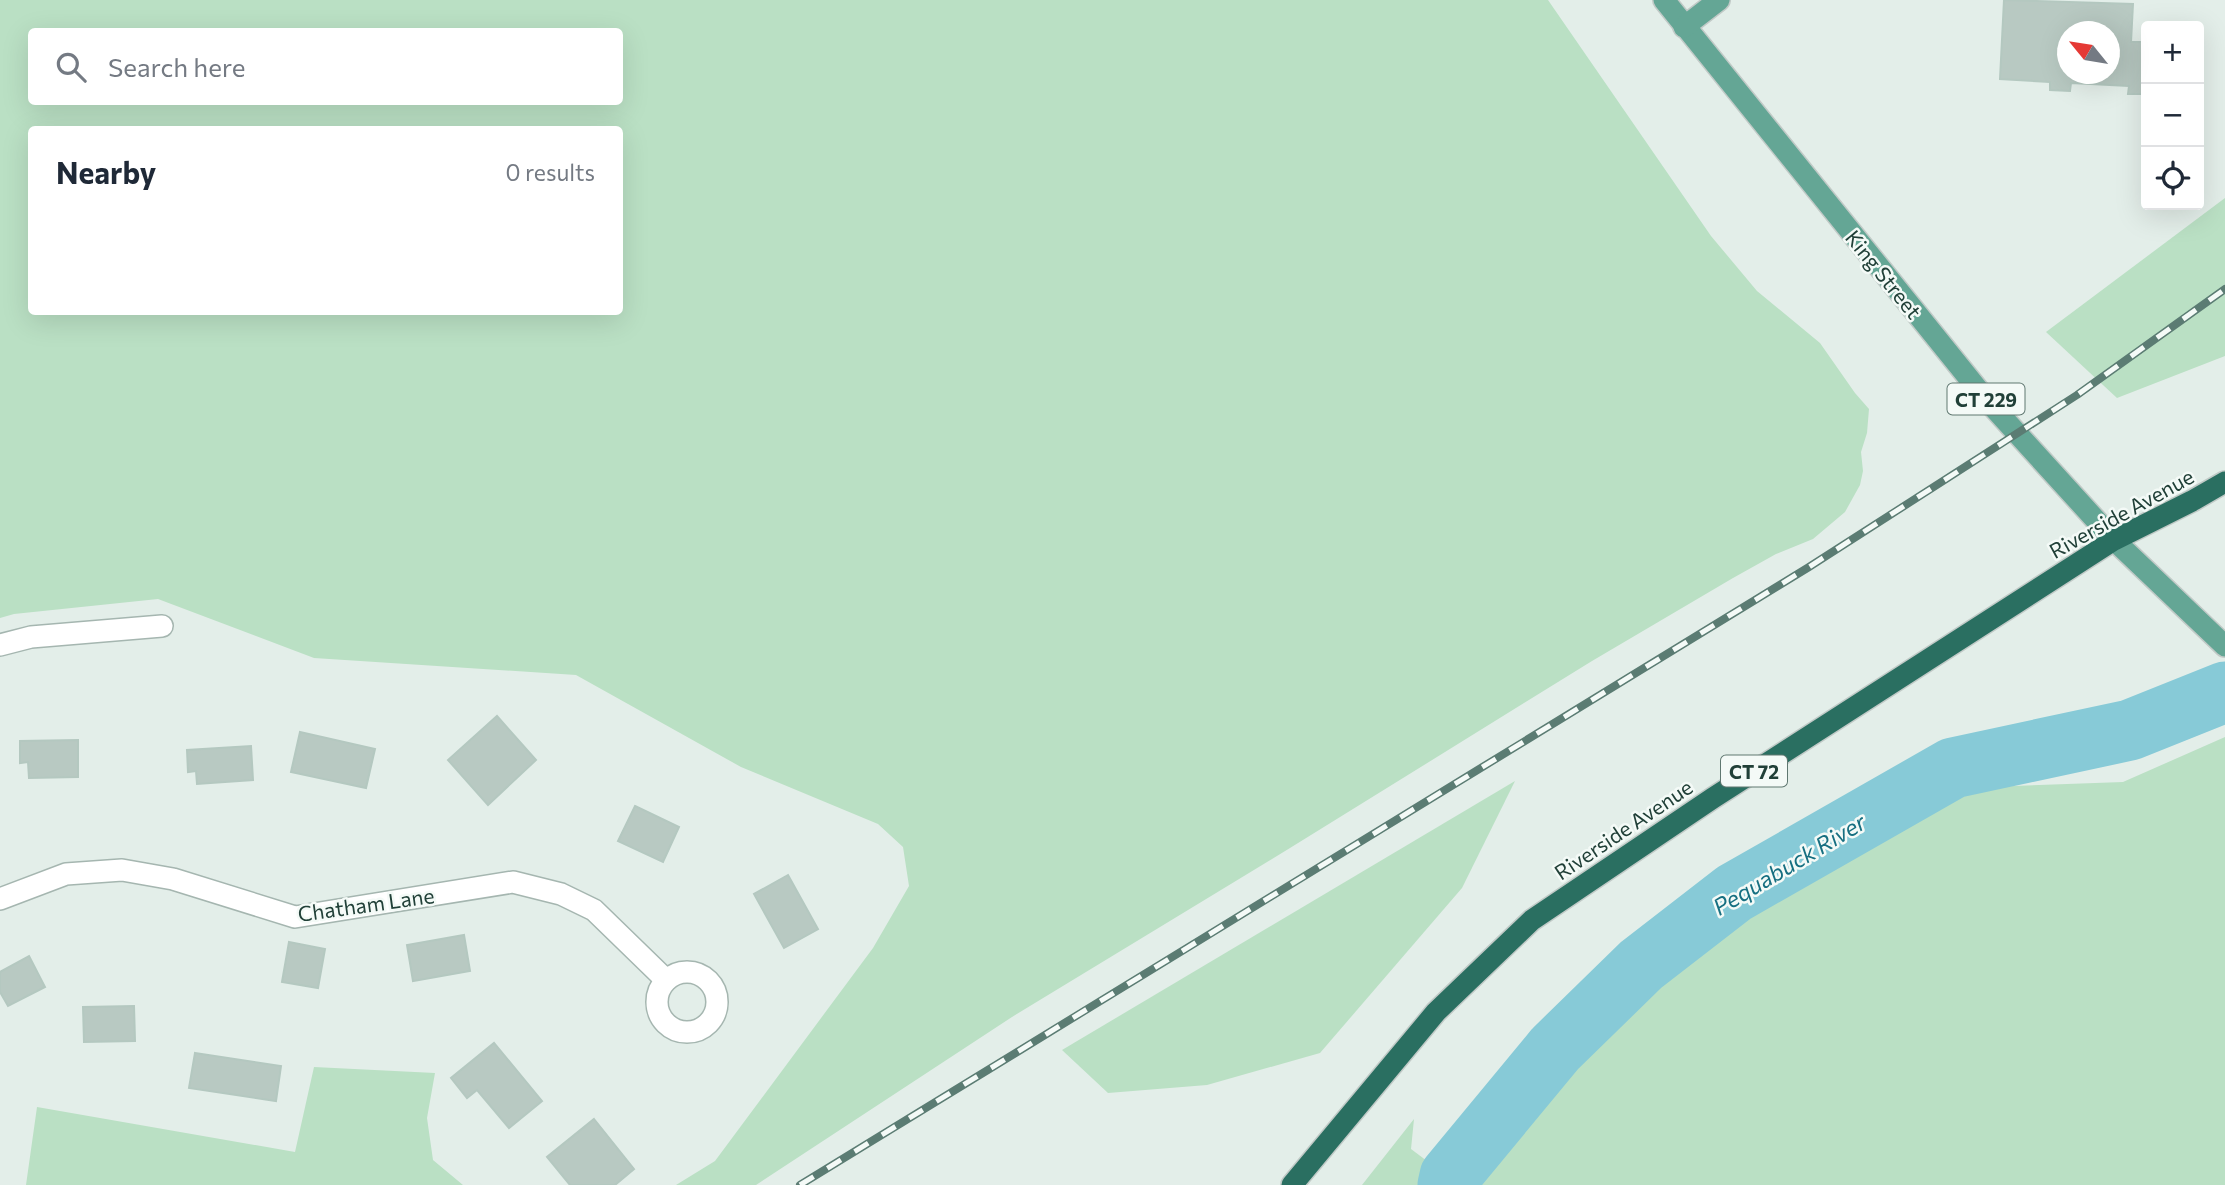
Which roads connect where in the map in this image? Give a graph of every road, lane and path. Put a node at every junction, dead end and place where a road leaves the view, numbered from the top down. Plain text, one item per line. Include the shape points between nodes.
1 (1664, 0) edge
2 (1719, 0) edge
3 (1684, 27) junction
4 (2225, 482) edge
5 (2114, 540) junction
6 (162, 626) dead end
7 (2218, 640) edge
8 (0, 645) edge
9 (0, 899) edge
10 (666, 980) dead end
11 (1292, 1185) edge

1 - 3 main road, King Street / CT 229
2 - 3 main road
3 - 5 main road, King Street / CT 229 via 1984,397
4 - 5 highway, Riverside Avenue / CT 72
5 - 7 main road, CT 229
5 - 11 highway, Riverside Avenue / CT 72 via 1532,920 1436,1012
6 - 8 street via 30,636
9 - 10 street, Chatham Lane via 66,874 122,870 173,879 295,917 513,882 561,894 594,910

